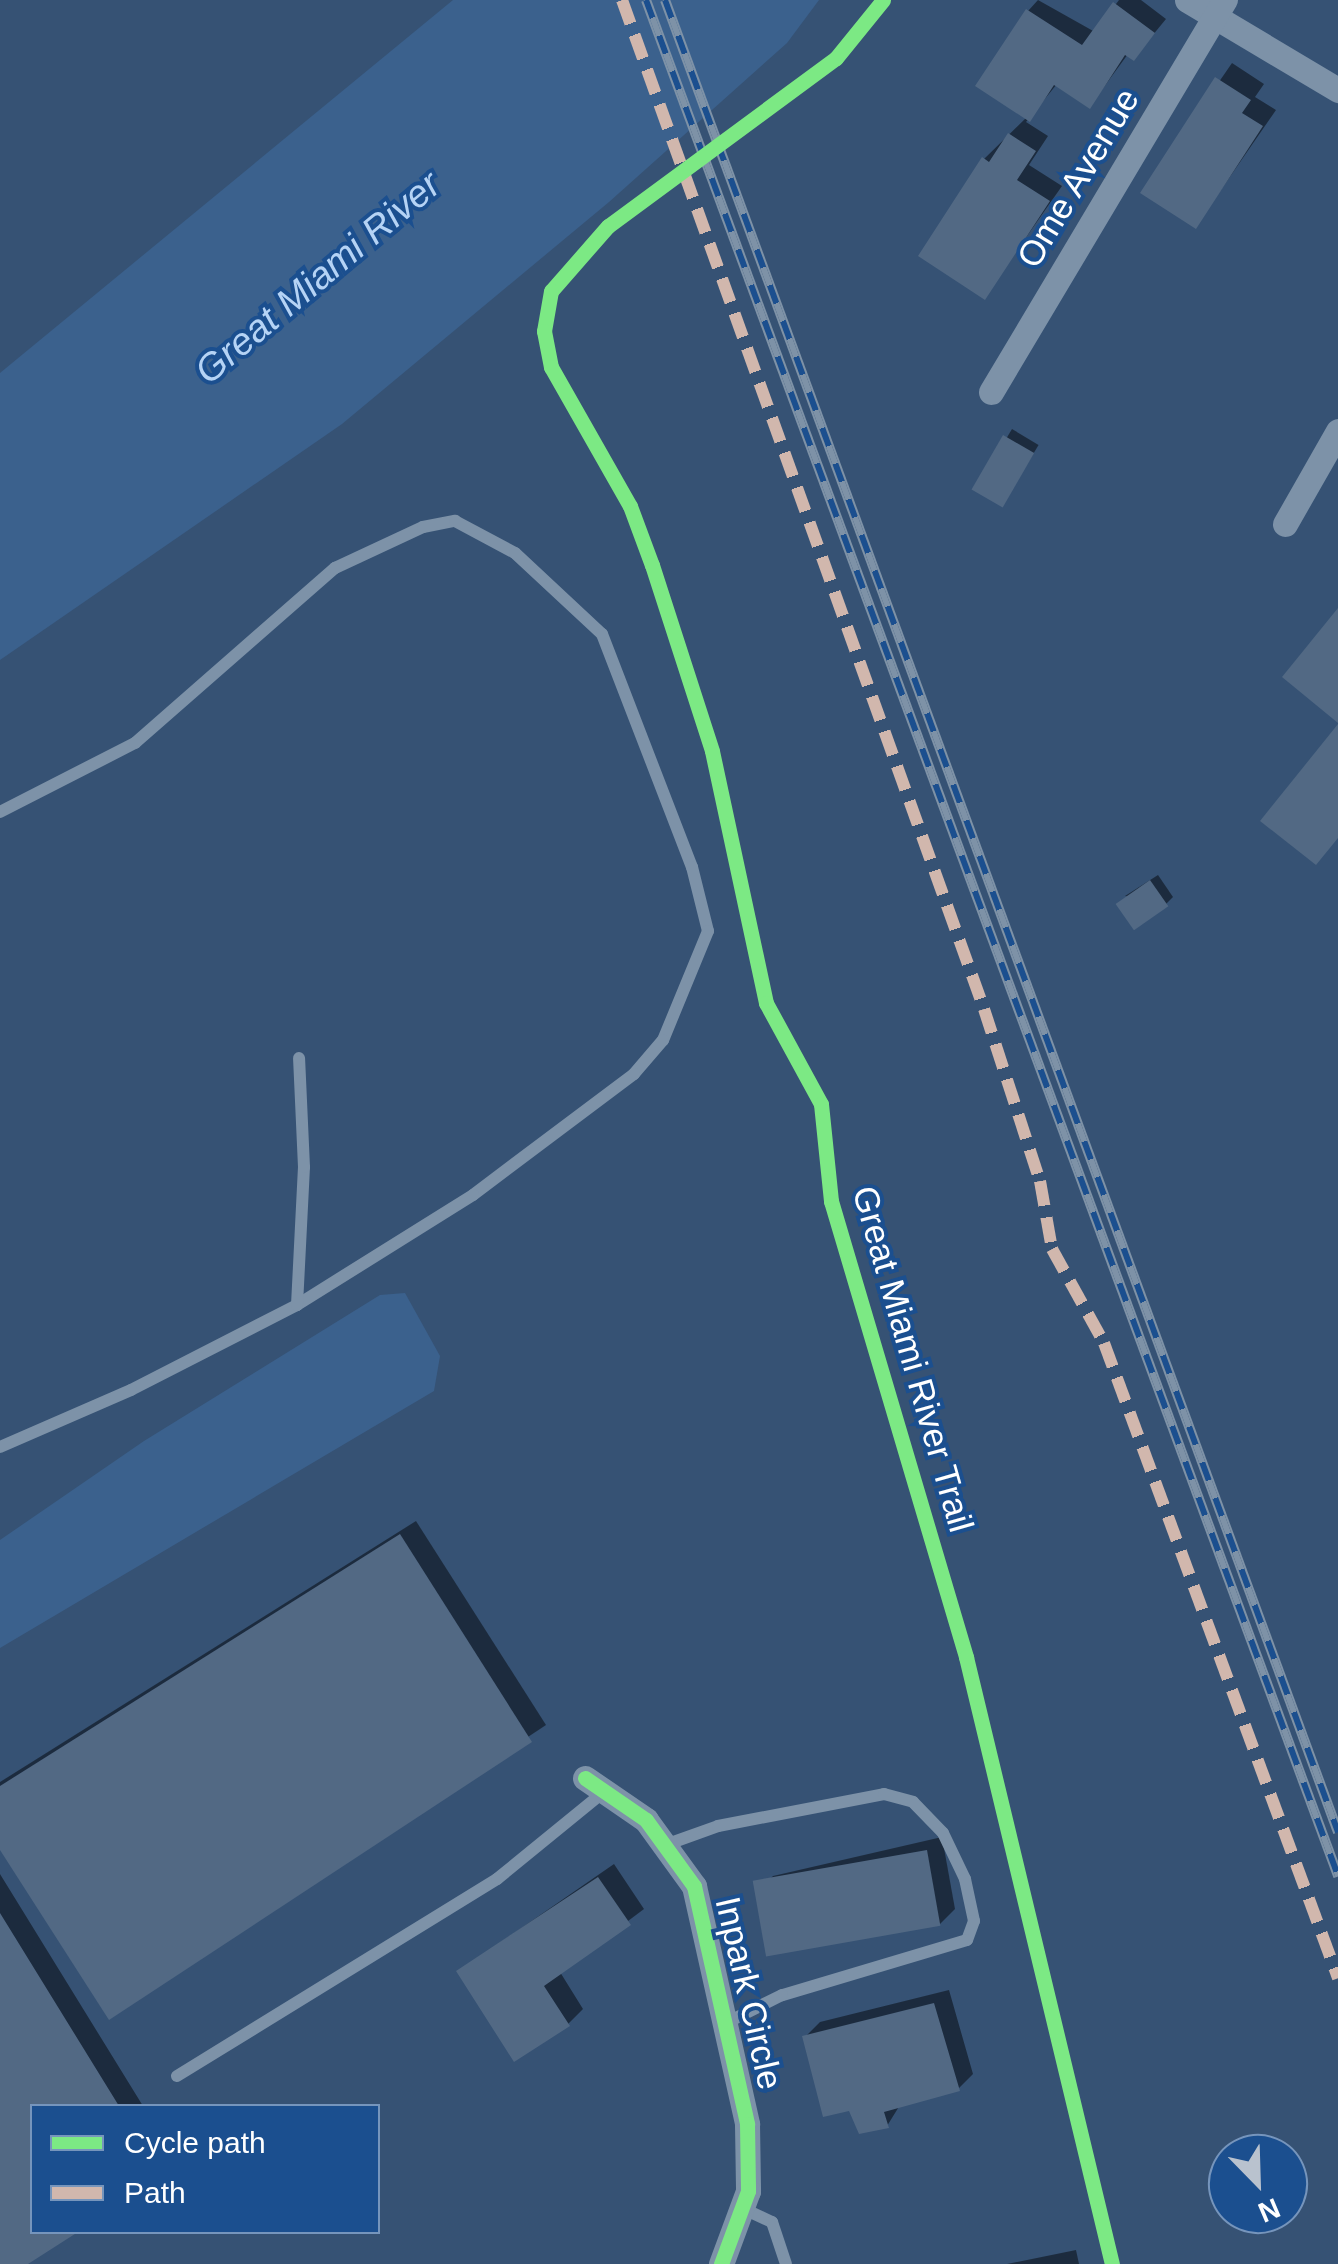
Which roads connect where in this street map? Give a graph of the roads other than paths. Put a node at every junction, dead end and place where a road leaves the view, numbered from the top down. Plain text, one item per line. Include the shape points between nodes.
1 (1187, 0) edge
2 (1220, 9) edge
3 (1338, 90) edge
4 (991, 392) dead end
5 (1338, 431) edge
6 (1285, 524) dead end
7 (0, 812) edge
8 (299, 1058) dead end
9 (297, 1306) junction
10 (0, 1447) edge
11 (595, 1784) joint
12 (668, 1844) junction
13 (726, 2022) junction
14 (178, 2076) dead end
15 (744, 2208) junction
16 (789, 2263) edge
17 (721, 2264) edge

1 - 2 street
2 - 3 street
2 - 4 street, Ome Avenue
5 - 6 street
7 - 9 lane via 135,742 303,590 423,527 455,521 483,532 602,634 700,894 708,932 688,993 664,1040 634,1074 473,1195
8 - 9 lane via 304,1167
9 - 10 lane
11 - 12 street, Inpark Circle
11 - 14 lane via 497,1878
12 - 13 street, Inpark Circle via 694,1886
12 - 13 lane via 718,1826 884,1794 923,1812 943,1833 965,1879 974,1922 967,1940 782,1995
13 - 15 street, Inpark Circle via 747,2124
15 - 16 lane via 772,2222
15 - 17 street, Inpark Circle

